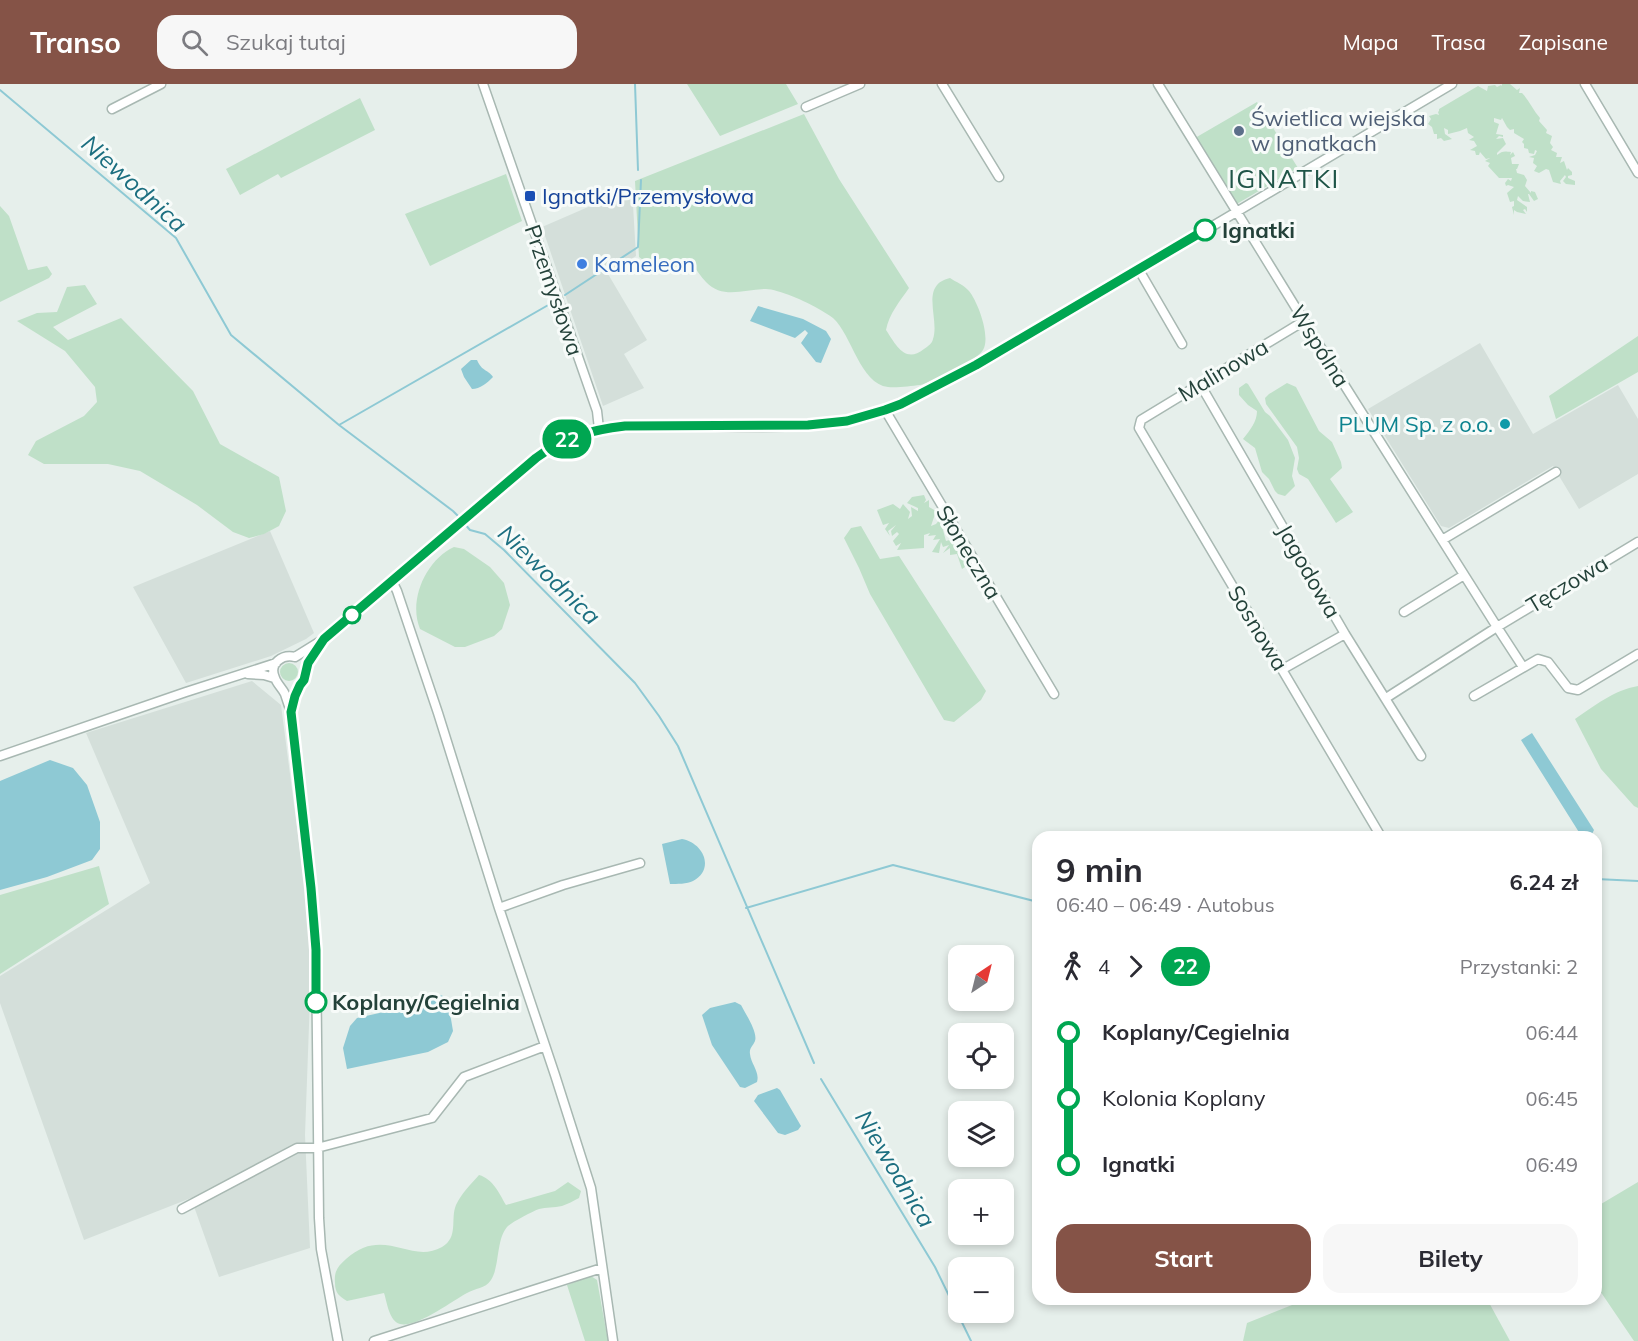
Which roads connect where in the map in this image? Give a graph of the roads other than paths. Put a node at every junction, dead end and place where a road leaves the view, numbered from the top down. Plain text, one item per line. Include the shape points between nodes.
1 (161, 84) edge
2 (483, 84) edge
3 (860, 84) edge
4 (942, 84) edge
5 (1158, 84) edge
6 (1452, 84) edge
7 (1585, 84) edge
8 (806, 107) dead end
9 (112, 110) dead end
10 (1638, 173) edge
11 (999, 177) dead end
12 (1236, 212) junction
13 (1139, 270) junction
14 (1304, 321) junction
15 (1182, 344) dead end
16 (1200, 384) junction
17 (885, 410) junction
18 (1142, 420) joint
19 (599, 429) junction
20 (1556, 472) dead end
21 (1442, 540) junction
22 (1638, 542) edge
23 (1464, 575) junction
24 (392, 581) junction
25 (1404, 612) dead end
26 (1497, 627) junction
27 (1345, 634) junction
28 (324, 639) junction
29 (1638, 654) edge
30 (296, 657) junction
31 (276, 663) junction
32 (1523, 667) junction
33 (1283, 669) junction
34 (306, 673) junction
35 (242, 674) junction
36 (277, 682) junction
37 (300, 685) junction
38 (1054, 694) dead end
39 (1474, 696) dead end
40 (1386, 698) junction
41 (291, 712) junction
42 (0, 756) edge
43 (1421, 756) dead end
44 (1378, 831) edge
45 (640, 863) dead end
46 (499, 909) junction
47 (545, 1046) junction
48 (317, 1148) junction
49 (182, 1209) dead end
50 (602, 1268) junction
51 (338, 1341) edge
52 (374, 1341) edge
53 (613, 1341) edge

1 - 9 street
2 - 19 street, Przemysłowa via 597,411
3 - 8 street
4 - 11 street
5 - 12 street, Wspólna
6 - 12 street
7 - 10 street
12 - 13 street
12 - 14 street, Wspólna
13 - 15 street
13 - 17 street via 956,376
14 - 16 street, Malinowa
14 - 21 street, Wspólna
16 - 18 street, Malinowa
16 - 27 street, Jagodowa
17 - 19 street via 851,420 808,425
17 - 38 street, Słoneczna
18 - 33 street, Sosnowa via 1138,428
19 - 24 street via 549,448
20 - 21 street
21 - 23 street, Wspólna
22 - 26 street, Tęczowa
23 - 25 street
23 - 26 street, Wspólna
24 - 28 street
24 - 46 street via 435,702
26 - 32 street, Wspólna
26 - 40 street, Tęczowa
27 - 33 street
27 - 40 street, Jagodowa
28 - 30 street
28 - 34 street
29 - 32 street via 1578,690 1568,688 1545,660 1538,659
30 - 31 street via 282,657
30 - 34 street
31 - 35 street
31 - 36 street via 273,667
32 - 39 street
33 - 44 street, Sosnowa
34 - 37 street
35 - 36 street via 264,675
35 - 42 street
36 - 37 street via 286,688
36 - 41 street
37 - 41 street
40 - 43 street, Jagodowa
41 - 48 street via 316,950
45 - 46 street
46 - 47 street
47 - 48 street via 464,1077 432,1118
47 - 50 street via 591,1188
48 - 49 street via 297,1148
48 - 51 street via 321,1249
50 - 52 street
50 - 53 street

